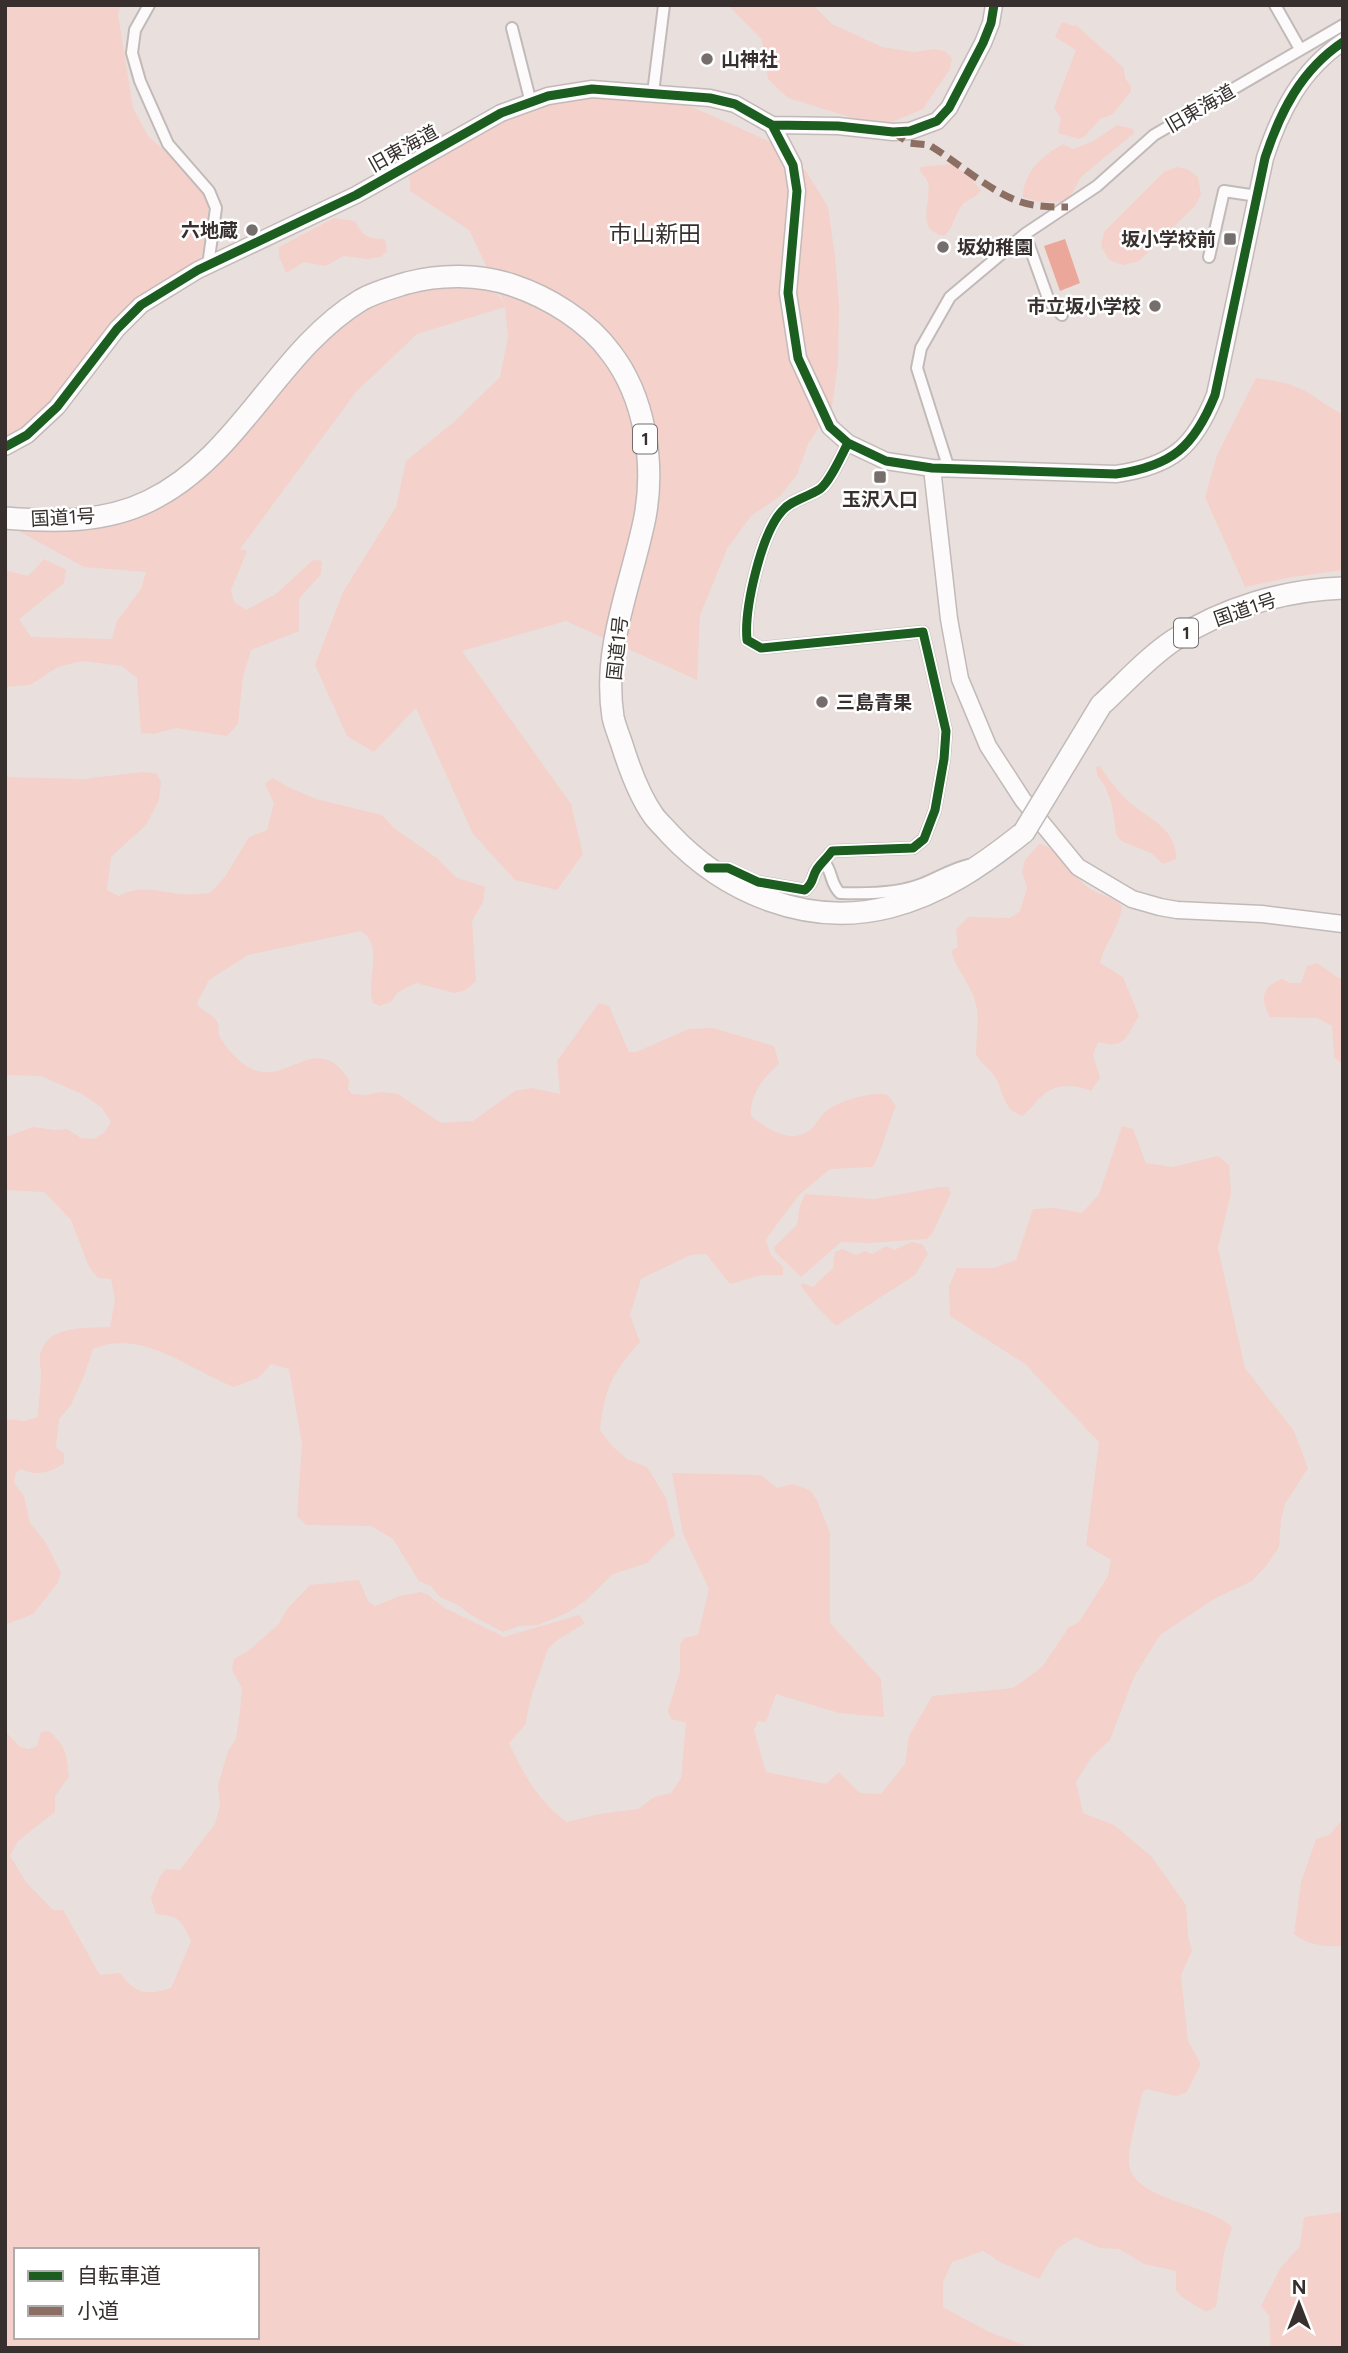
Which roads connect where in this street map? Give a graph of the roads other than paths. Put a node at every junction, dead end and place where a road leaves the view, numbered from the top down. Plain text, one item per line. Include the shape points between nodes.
1 (149, 5) edge
2 (664, 5) edge
3 (994, 5) edge
4 (1275, 5) edge
5 (1343, 25) edge
6 (512, 28) dead end
7 (1343, 42) edge
8 (1300, 50) junction
9 (653, 93) junction
10 (531, 103) junction
11 (772, 125) junction
12 (1257, 196) junction
13 (1025, 234) junction
14 (1209, 257) dead end
15 (208, 265) junction
16 (1062, 315) dead end
17 (848, 443) junction
18 (5, 447) edge
19 (932, 468) junction
20 (949, 469) junction
21 (5, 518) edge
22 (1343, 588) edge
23 (988, 861) junction
24 (825, 863) junction
25 (708, 868) junction
26 (1343, 924) edge

1 - 15 street via 135,30 132,53 168,144 209,191 216,208
2 - 9 street
3 - 11 street, 旧東海道 via 983,43 949,108 937,121 893,132
4 - 8 street
5 - 8 street, 旧東海道
6 - 10 street
7 - 12 street via 1316,64 1292,95 1276,124
8 - 13 street, 旧東海道 via 1154,135 1097,186
9 - 10 street, 旧東海道 via 592,89
9 - 11 street, 旧東海道 via 735,104
10 - 15 street, 旧東海道 via 501,113 356,195
11 - 17 street via 793,165 797,191 788,293 797,358 830,428
12 - 14 street via 1224,191
12 - 20 street via 1215,396 1189,443 1145,470 1116,474
13 - 16 street via 1049,301
13 - 20 street, 旧東海道 via 950,297 918,358 920,382
15 - 18 street, 旧東海道 via 141,305 57,407 27,435
17 - 19 street via 886,461
17 - 24 street via 822,488 785,507 771,524 760,555 747,640 761,648 923,632 946,730 935,810 924,839 913,848 832,851
19 - 20 street
19 - 26 street via 960,679 988,746 1023,800 1078,867 1132,899 1160,907
21 - 25 highway, 国道1号 / 1 via 94,518 126,510 170,489 225,442 307,346 342,314 378,292 419,280 465,277 508,284 545,298 611,352 631,388 642,422 649,472 646,514 619,613 612,665 613,717 629,768 653,815
22 - 23 highway, 国道1号 / 1, bridge via 1255,602 1173,641 1101,705 1024,832
23 - 24 street via 954,869 919,886 867,894 840,893
23 - 25 highway, 国道1号 / 1 via 952,884 892,907 829,913 770,902
24 - 25 street via 805,890 758,882 728,868

